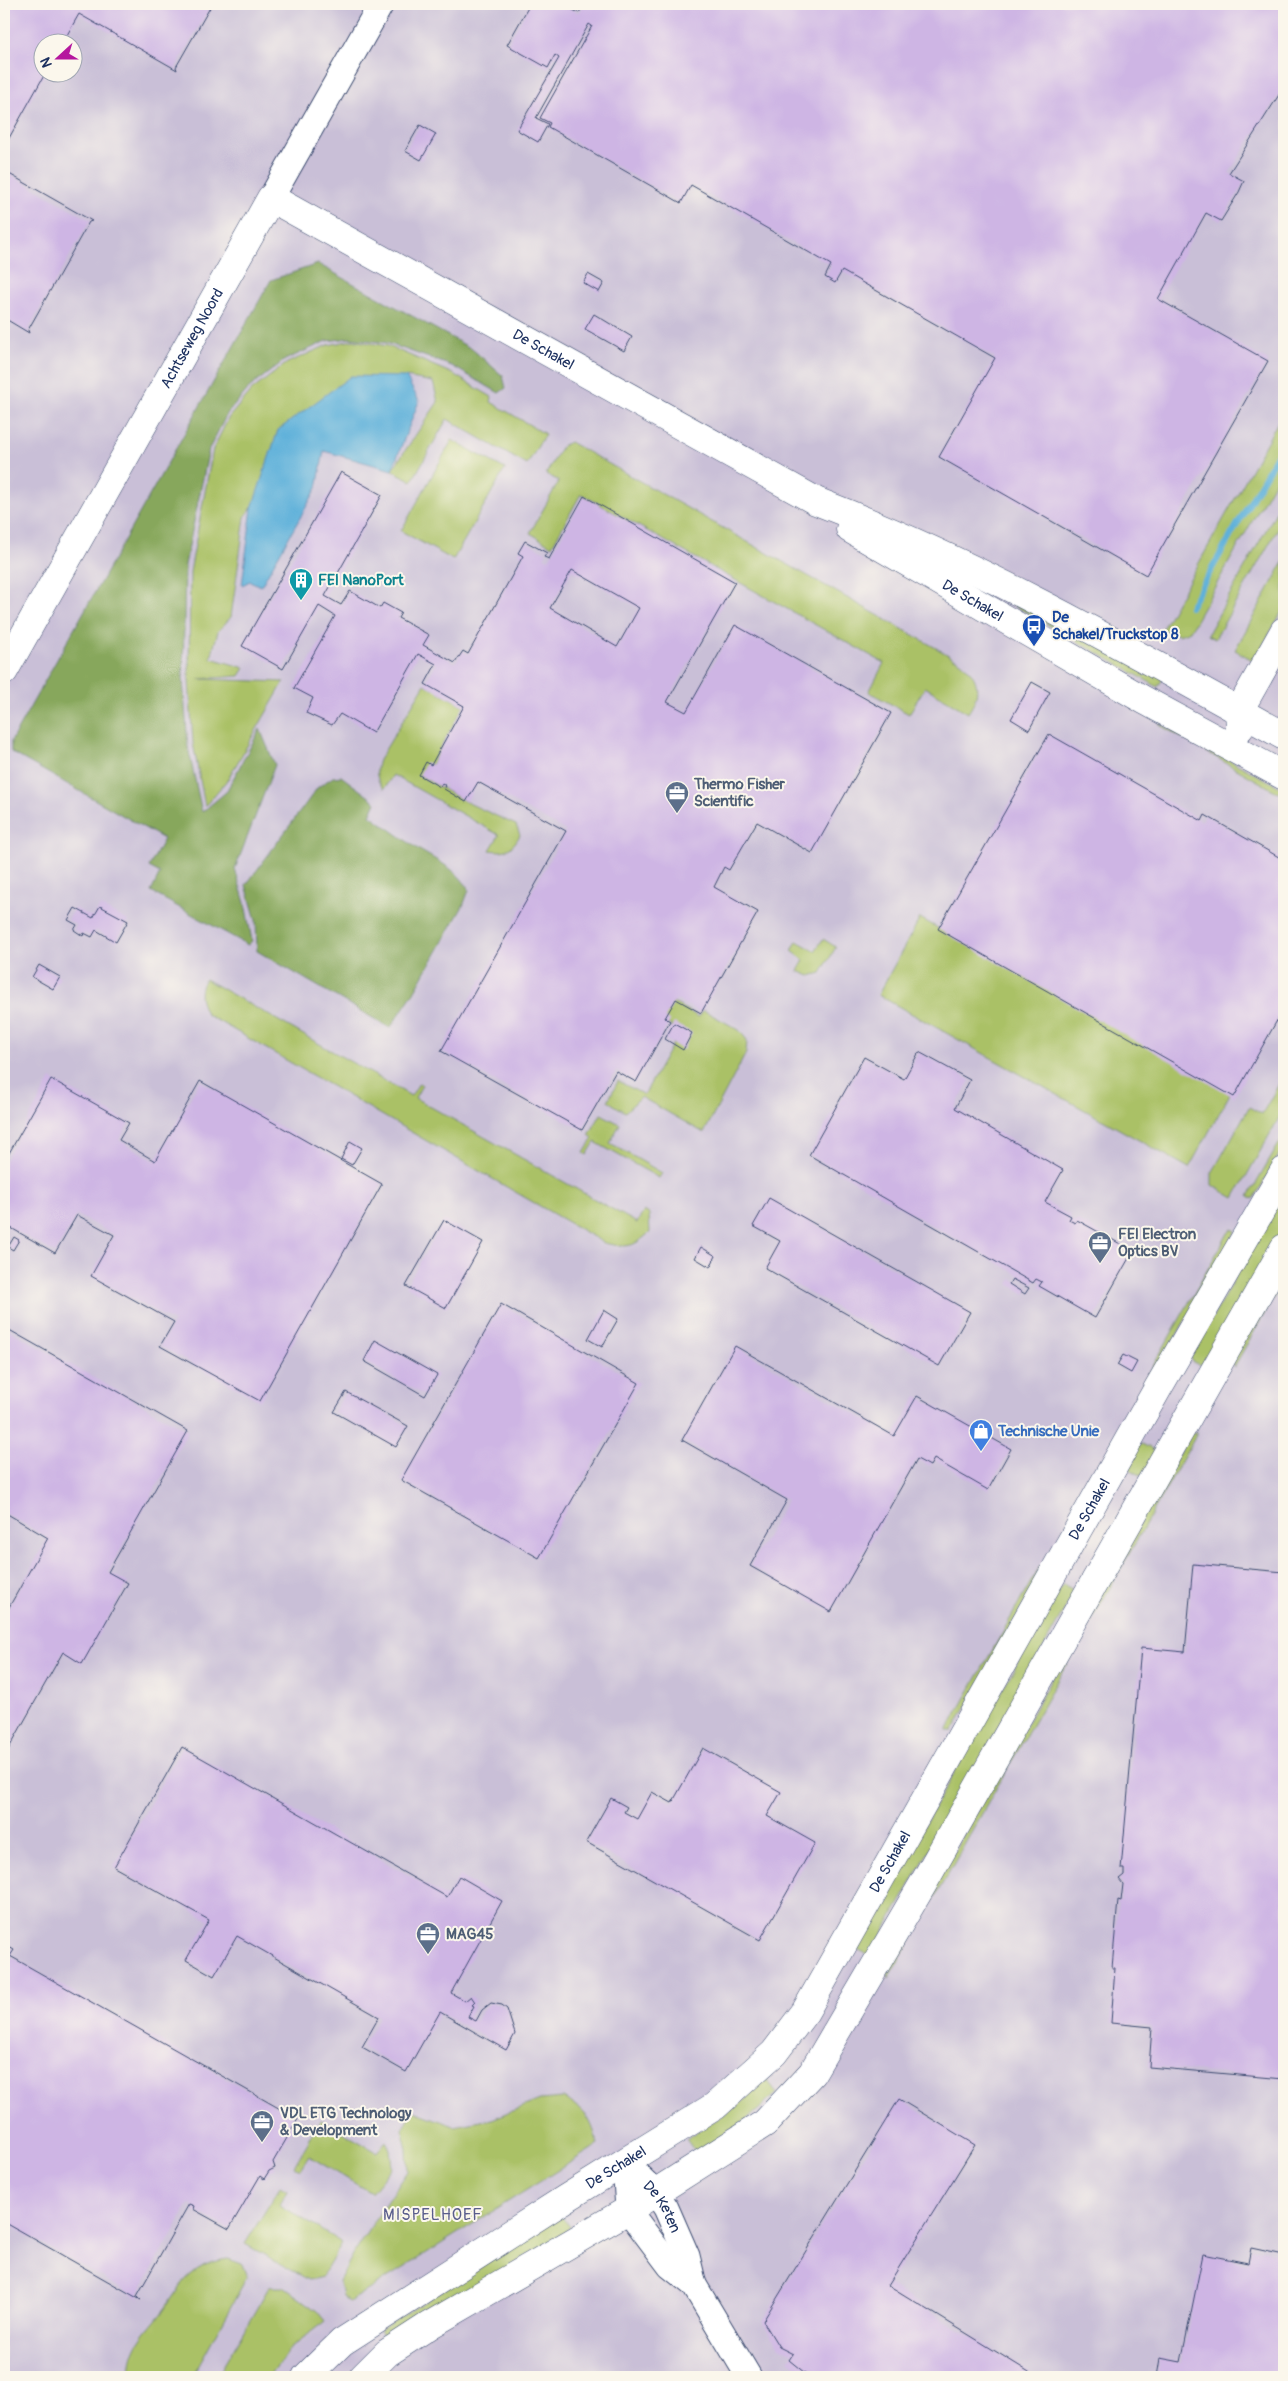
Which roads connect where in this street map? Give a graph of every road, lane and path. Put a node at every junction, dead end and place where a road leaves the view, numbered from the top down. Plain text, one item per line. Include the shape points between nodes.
1 (381, 4) edge
2 (270, 198) junction
3 (816, 501) junction
4 (1284, 631) edge
5 (4, 671) edge
6 (1239, 711) junction
7 (1281, 726) edge
8 (1241, 752) junction
9 (1284, 776) edge
10 (1284, 1171) edge
11 (1284, 1248) edge
12 (625, 2162) junction
13 (656, 2193) junction
14 (628, 2210) junction
15 (694, 2285) junction
16 (306, 2377) edge
17 (363, 2377) edge
18 (749, 2377) edge

1 - 2 street, Achtseweg Noord
2 - 3 street, De Schakel
2 - 5 street, Achtseweg Noord
3 - 6 street, De Schakel via 908,538 1007,585 1177,674
3 - 8 street, De Schakel via 851,530 908,564
4 - 6 street
6 - 7 street, De Schakel
6 - 8 street
7 - 8 street, De Schakel
8 - 9 street, De Schakel
10 - 12 street, De Schakel via 805,2012 774,2053 715,2106
11 - 13 street via 812,2073 765,2122
12 - 13 street, De Keten
12 - 14 street, De Keten
12 - 16 street, De Schakel via 342,2342
13 - 14 street
13 - 15 street, De Keten via 666,2208 686,2256
14 - 15 street, De Keten via 670,2266
14 - 17 street via 430,2325 387,2353
15 - 18 street, De Keten

